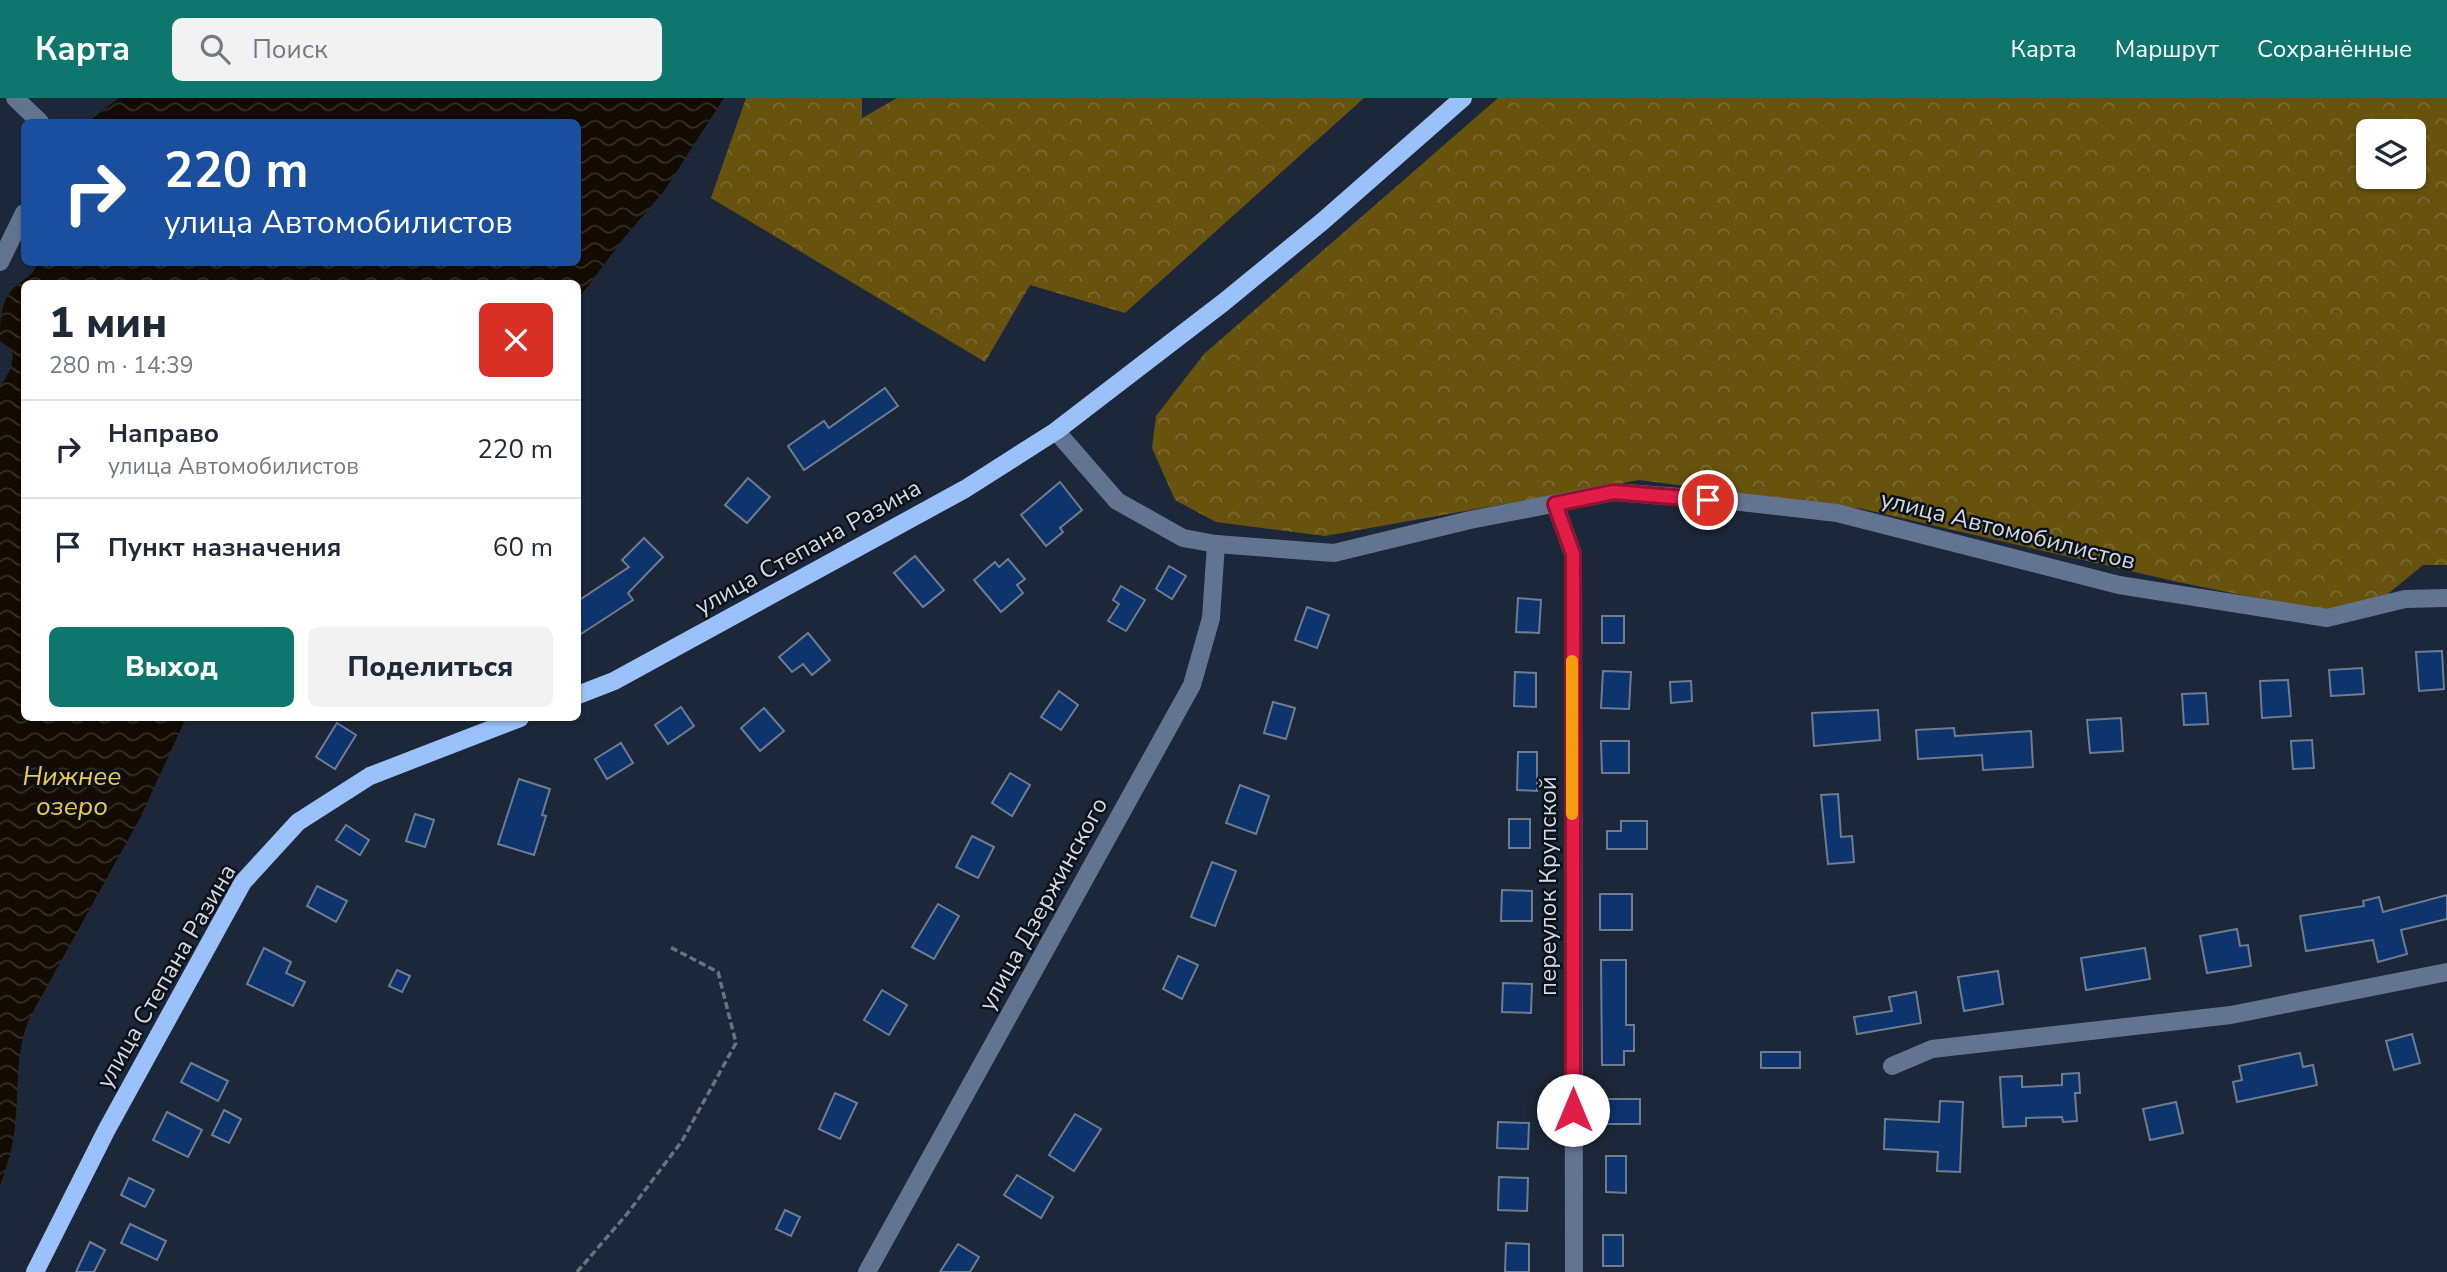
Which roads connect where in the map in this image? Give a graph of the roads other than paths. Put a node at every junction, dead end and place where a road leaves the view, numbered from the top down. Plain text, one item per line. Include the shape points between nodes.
1 (15, 98) edge
2 (1463, 98) edge
3 (37, 119) edge
4 (21, 219) edge
5 (0, 262) edge
6 (1056, 431) junction
7 (1555, 504) junction
8 (1216, 544) junction
9 (2447, 598) edge
10 (581, 694) edge
11 (512, 721) edge
12 (2447, 972) edge
13 (1892, 1066) dead end
14 (35, 1272) edge
15 (867, 1272) edge
16 (1574, 1272) edge

1 - 3 street
2 - 6 main road, улица Степана Разина via 1224,302
4 - 5 street
6 - 8 street, улица Автомобилистов via 1117,501 1183,538
6 - 10 main road, улица Степана Разина via 965,489 614,681
7 - 8 street, улица Автомобилистов via 1334,553
7 - 9 street, улица Автомобилистов via 1614,492 1838,513 2119,585 2327,618 2405,600
7 - 16 street, переулок Крупской via 1573,554
8 - 15 street, улица Дзержинского via 1211,618 1192,685
11 - 14 main road, улица Степана Разина via 370,776 299,822 243,882 106,1131
12 - 13 street via 2231,1015 1932,1049

